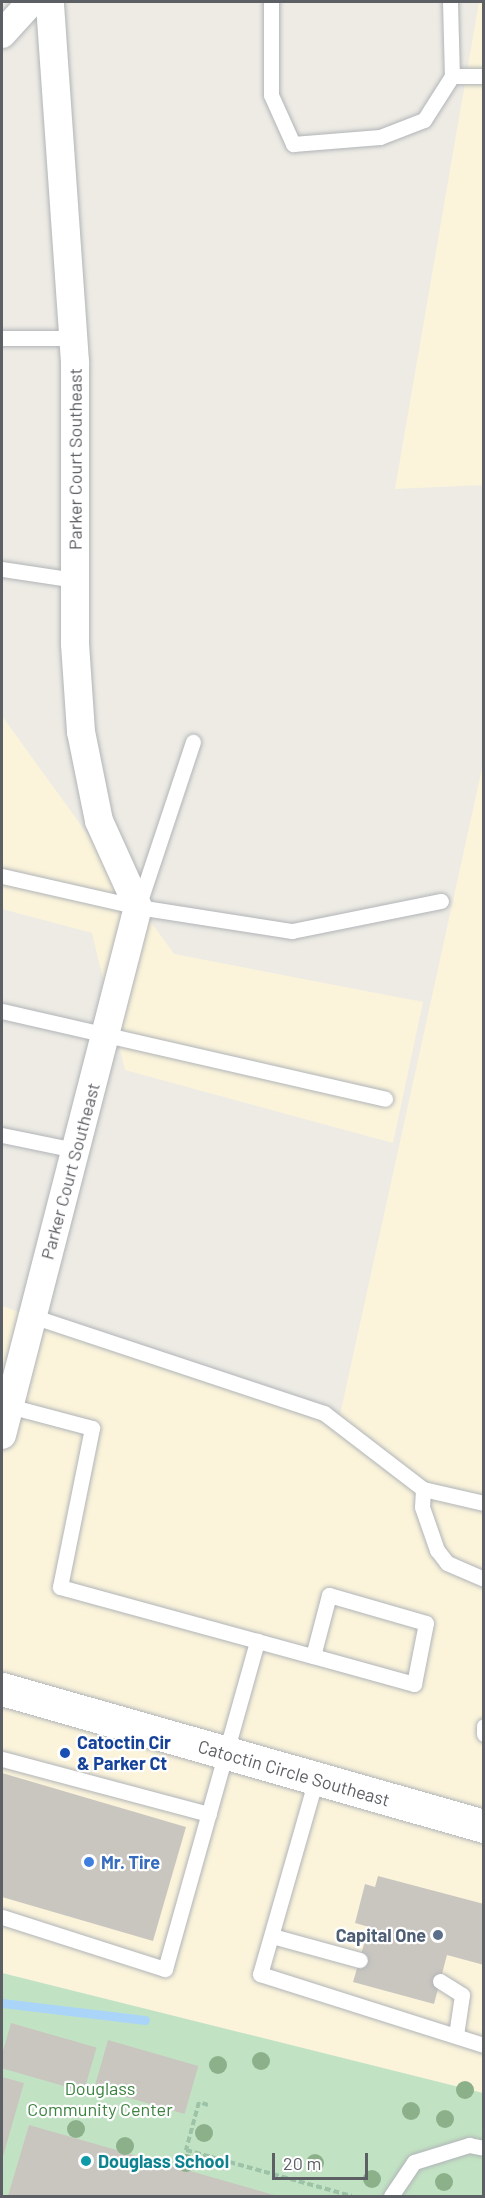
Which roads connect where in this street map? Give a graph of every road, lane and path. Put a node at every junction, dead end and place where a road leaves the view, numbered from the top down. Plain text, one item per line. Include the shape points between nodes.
1 (32, 2) edge
2 (50, 2) edge
3 (271, 2) edge
4 (450, 2) edge
5 (2, 34) edge
6 (452, 76) junction
7 (483, 76) edge
8 (2, 338) edge
9 (73, 338) junction
10 (2, 569) edge
11 (75, 579) junction
12 (194, 742) dead end
13 (2, 876) edge
14 (441, 901) dead end
15 (138, 907) junction
16 (2, 1011) edge
17 (105, 1034) junction
18 (386, 1100) dead end
19 (2, 1135) edge
20 (75, 1150) junction
21 (32, 1316) junction
22 (9, 1406) junction
23 (2, 1436) edge
24 (423, 1489) junction
25 (483, 1503) edge
26 (483, 1579) edge
27 (257, 1641) junction
28 (313, 1656) junction
29 (2, 1689) edge
30 (483, 1726) edge
31 (483, 1734) edge
32 (227, 1753) junction
33 (2, 1759) edge
34 (316, 1779) junction
35 (209, 1814) junction
36 (483, 1824) edge
37 (2, 1917) edge
38 (272, 1936) junction
39 (360, 1960) dead end
40 (440, 1981) dead end
41 (456, 2035) junction
42 (483, 2045) edge
43 (208, 2105) dead end
44 (483, 2148) edge
45 (352, 2196) edge
46 (391, 2196) edge

1 - 5 street
2 - 9 street, Parker Court Southeast
3 - 6 lane via 270,95 293,144 380,137 424,120
4 - 6 lane
6 - 7 lane
8 - 9 lane
9 - 11 street, Parker Court Southeast
10 - 11 lane
11 - 15 street, Parker Court Southeast via 81,732 99,821
12 - 15 lane, Parker Court Southeast
13 - 15 lane
14 - 15 lane via 292,931
15 - 17 street, Parker Court Southeast
16 - 17 lane
17 - 18 lane
17 - 20 street, Parker Court Southeast
19 - 20 lane
20 - 21 street, Parker Court Southeast
21 - 22 street, Parker Court Southeast
21 - 24 lane via 324,1413
22 - 23 street, Parker Court Southeast
22 - 27 lane via 92,1428 60,1587
24 - 25 lane
24 - 26 lane via 422,1507 437,1550 447,1563
27 - 28 lane
27 - 32 lane
28 - 28 lane via 414,1684 426,1623 329,1595
29 - 32 main road, Catoctin Circle Southeast
30 - 31 lane
32 - 34 main road, Catoctin Circle Southeast
32 - 35 lane
33 - 35 lane
34 - 36 main road, Catoctin Circle Southeast
34 - 38 lane
35 - 37 lane via 165,1969
38 - 39 lane
38 - 41 lane via 260,1974
40 - 41 lane via 462,1995
41 - 42 lane
43 - 45 path via 199,2102 186,2150
44 - 46 lane via 469,2145 414,2162

